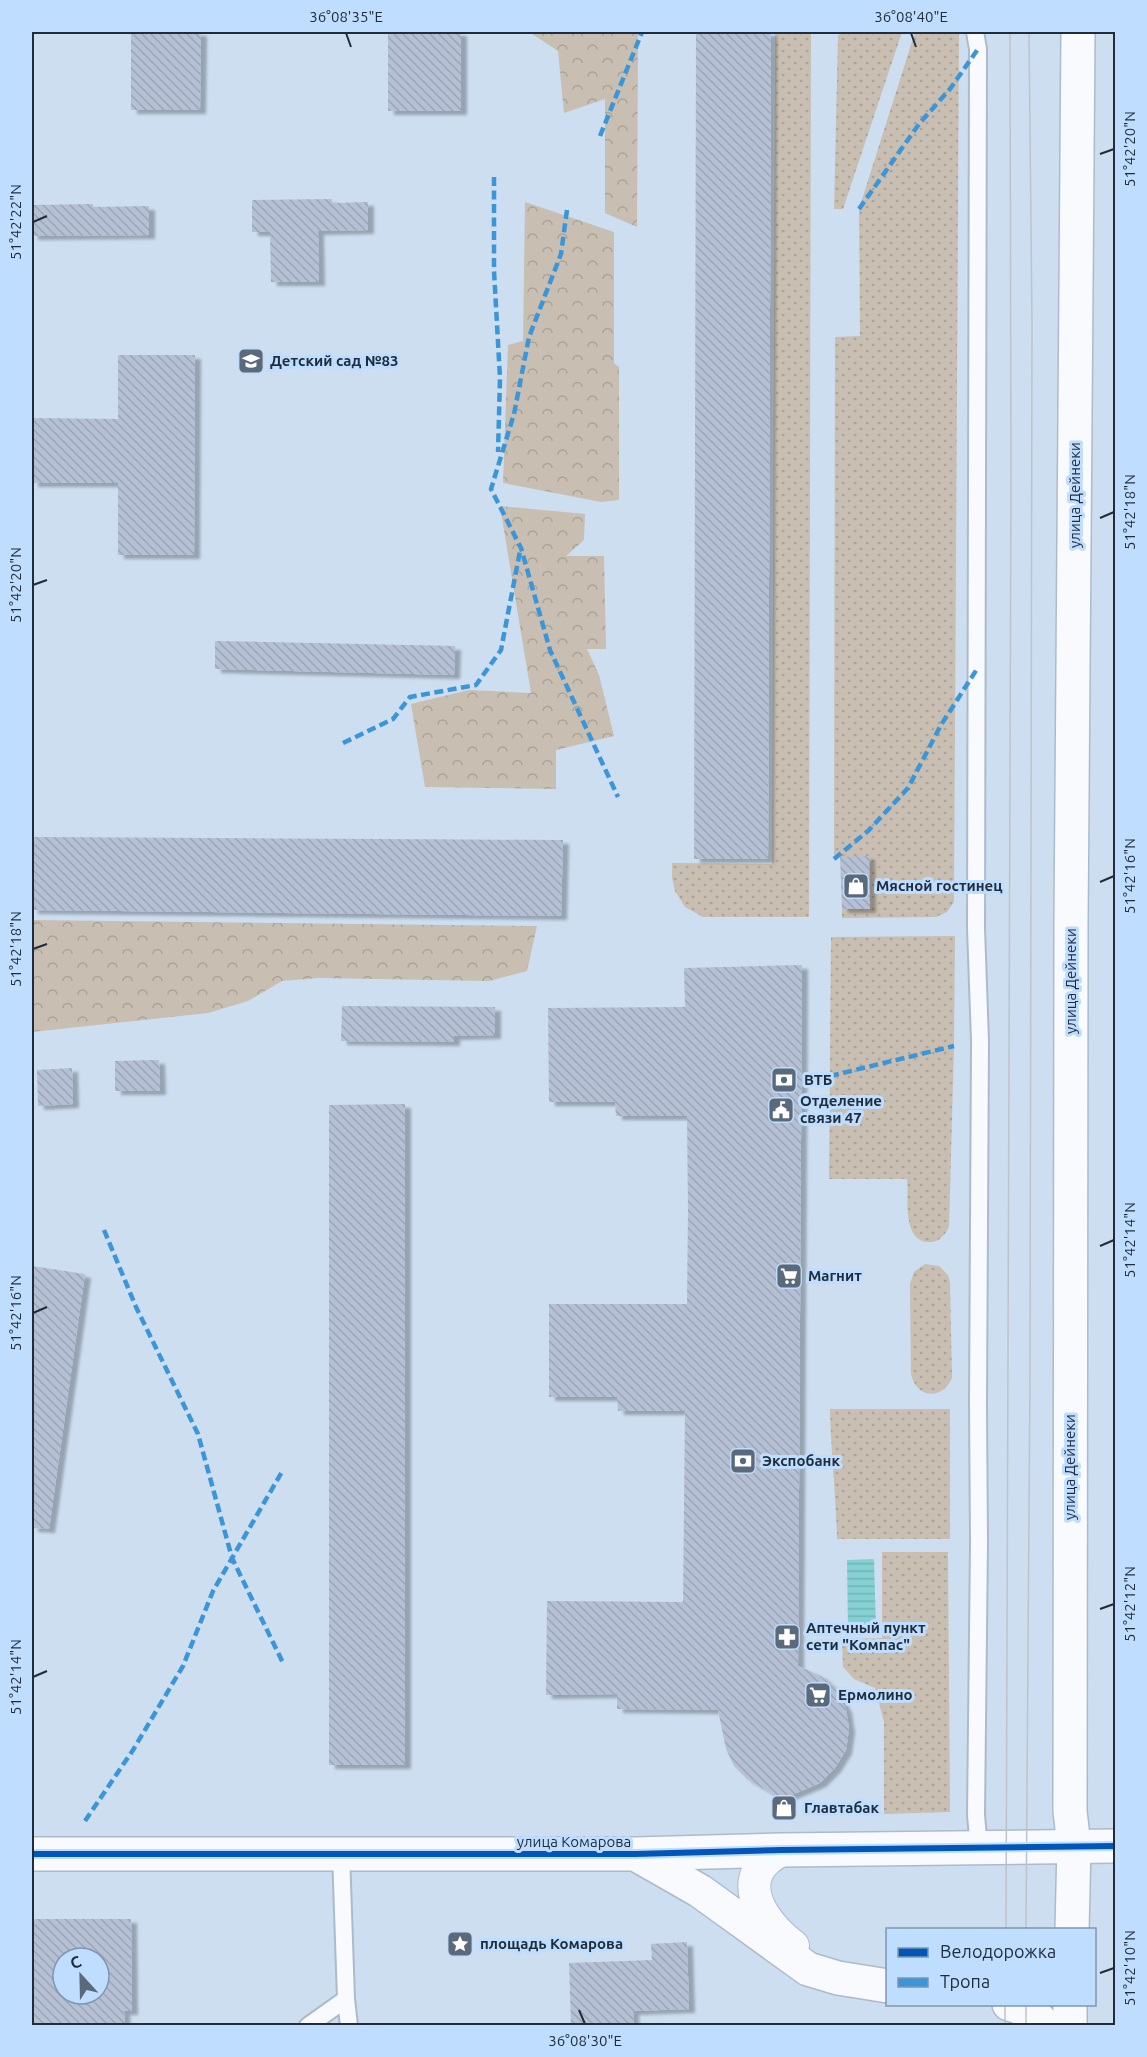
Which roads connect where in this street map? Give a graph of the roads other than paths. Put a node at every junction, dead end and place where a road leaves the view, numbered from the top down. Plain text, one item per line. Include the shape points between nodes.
1 (975, 32) edge
2 (1078, 32) edge
3 (1074, 1846) junction
4 (1116, 1846) edge
5 (979, 1848) junction
6 (782, 1850) junction
7 (341, 1853) junction
8 (32, 1854) edge
9 (635, 1854) junction
10 (1072, 1928) edge
11 (838, 1978) junction
12 (886, 1986) edge
13 (346, 1999) junction
14 (1017, 2006) edge
15 (1070, 2006) edge
16 (308, 2025) edge
17 (349, 2025) edge
18 (1045, 2025) edge
19 (1070, 2025) edge

1 - 5 lane
2 - 3 main road, улица Дейнеки via 1071,948 1070,1811
3 - 4 main road, улица Комарова
3 - 5 main road, улица Комарова
3 - 10 main road, улица Дейнеки
5 - 6 main road, улица Комарова
6 - 9 main road, улица Комарова
6 - 11 street via 767,1859 756,1877 761,1912 781,1937
7 - 8 main road, улица Комарова
7 - 9 main road, улица Комарова
7 - 13 lane
9 - 11 main road via 700,1891 808,1969
11 - 12 main road
13 - 16 lane
13 - 17 lane
14 - 18 main road
15 - 19 main road

